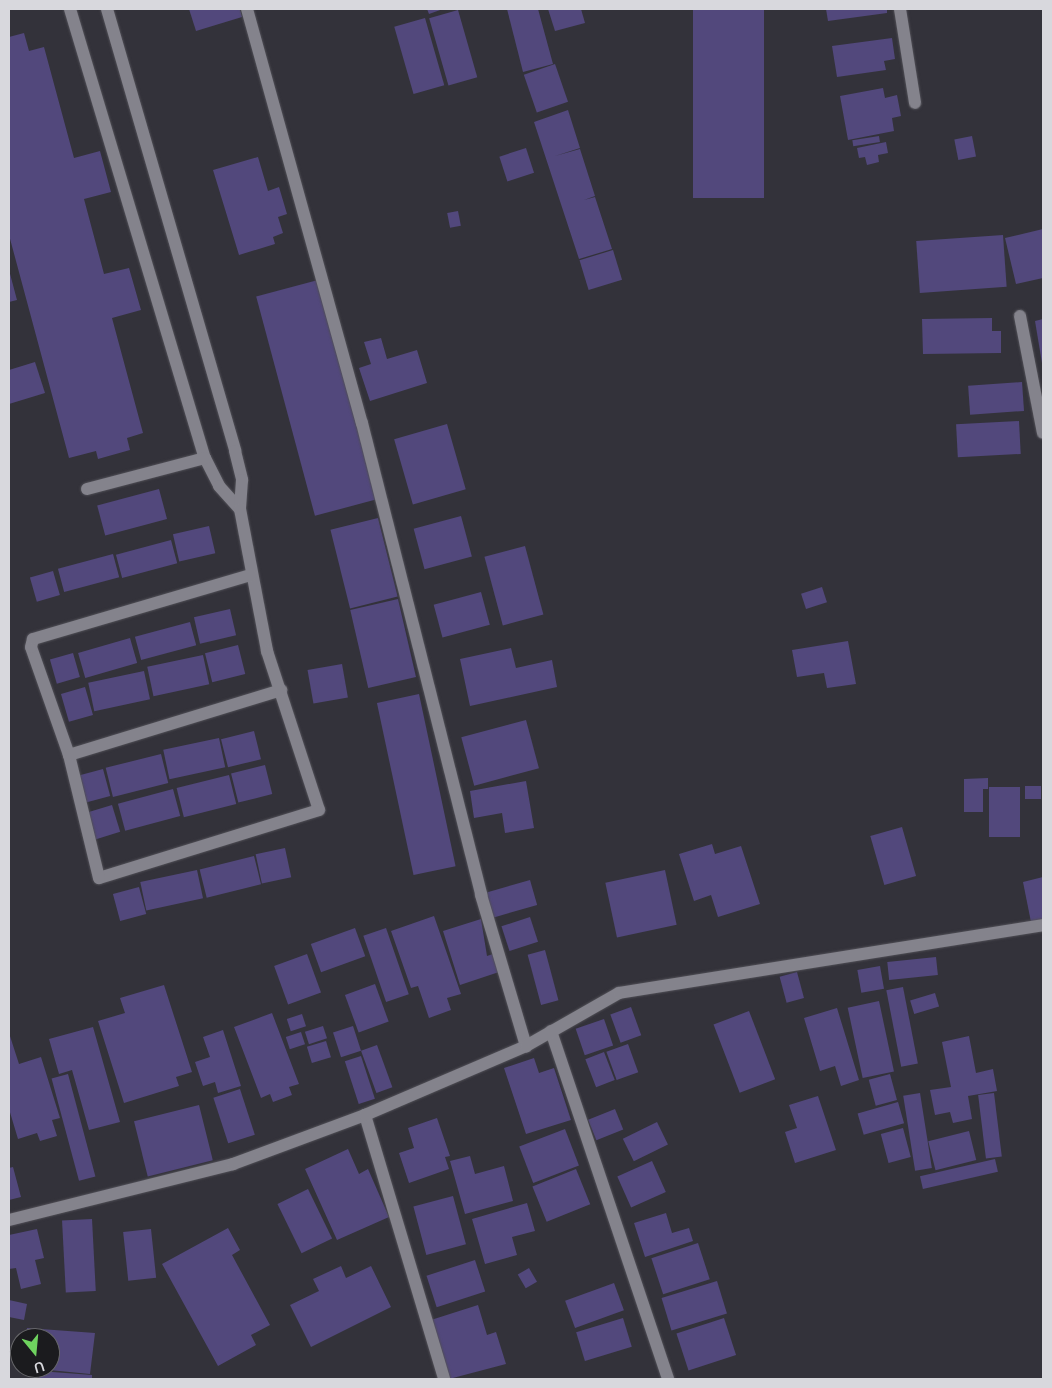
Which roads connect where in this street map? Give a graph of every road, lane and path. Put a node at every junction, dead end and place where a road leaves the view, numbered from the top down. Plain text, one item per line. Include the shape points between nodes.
1 (70, 9) edge
2 (107, 9) edge
3 (247, 9) edge
4 (900, 9) edge
5 (915, 103) dead end
6 (1020, 316) dead end
7 (1043, 433) edge
8 (205, 458) junction
9 (87, 489) dead end
10 (240, 510) junction
11 (251, 575) junction
12 (281, 690) junction
13 (69, 755) junction
14 (1043, 926) edge
15 (551, 1031) junction
16 (526, 1046) junction
17 (365, 1115) junction
18 (9, 1220) edge
19 (444, 1379) edge
20 (668, 1379) edge

1 - 8 street
2 - 10 street via 235,450 242,480
3 - 16 street via 362,424 481,895
4 - 5 street
6 - 7 street
8 - 9 street
8 - 10 street via 219,486
10 - 11 street
11 - 12 street via 267,651
11 - 13 street via 34,639 31,647
12 - 13 street
12 - 13 street via 319,810 99,878
14 - 15 street via 619,993
15 - 16 street
15 - 20 street
16 - 17 street
17 - 18 street via 233,1164
17 - 19 street

